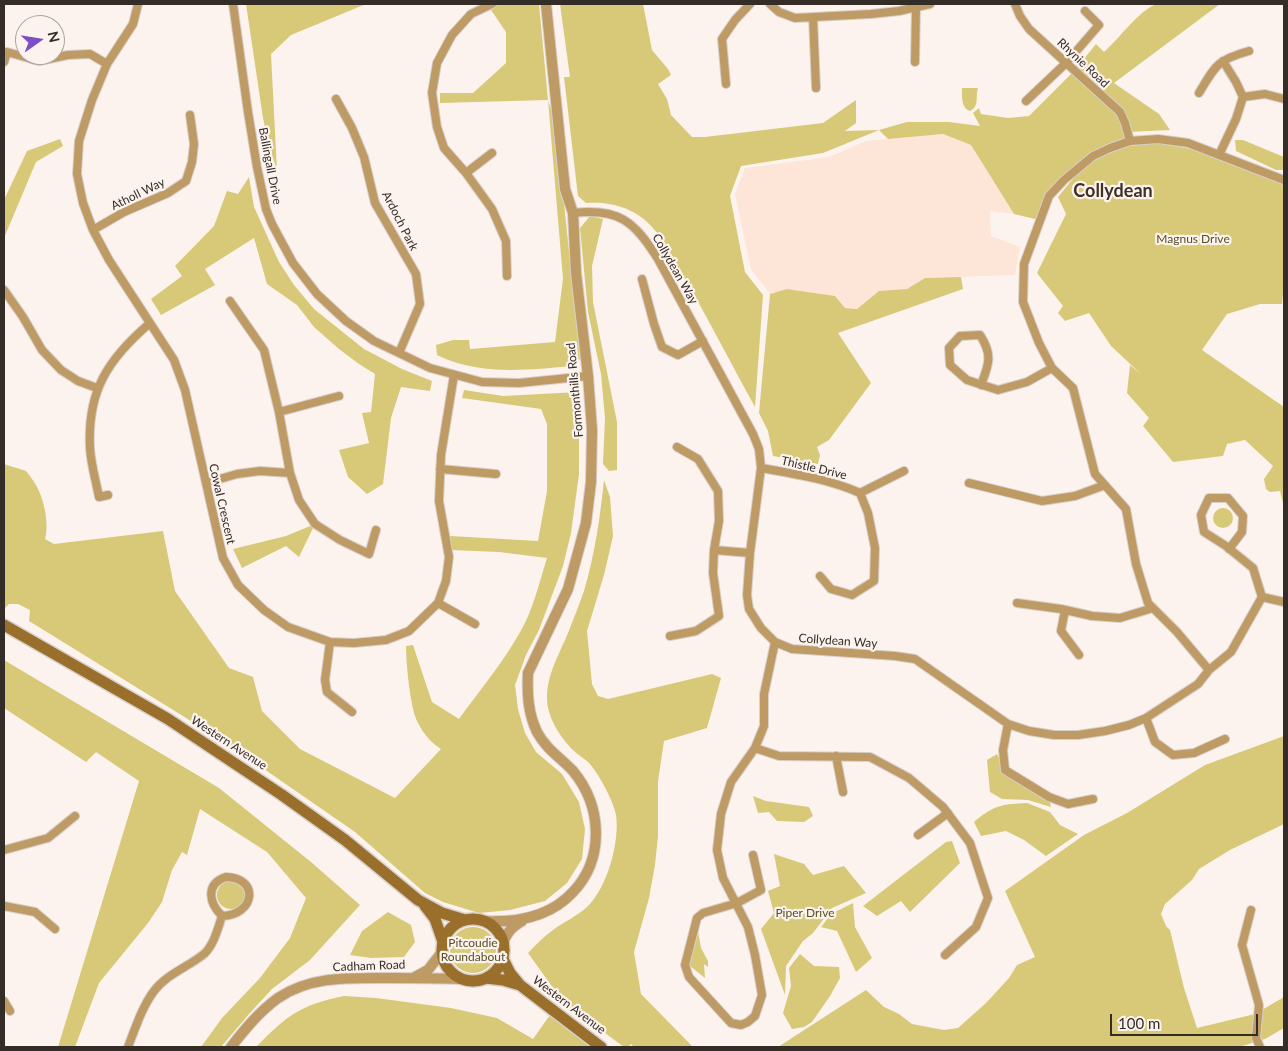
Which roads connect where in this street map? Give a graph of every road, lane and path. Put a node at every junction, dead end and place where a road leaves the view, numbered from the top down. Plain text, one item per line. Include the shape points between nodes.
1 (138, 4) edge
2 (233, 4) edge
3 (492, 4) edge
4 (546, 4) edge
5 (750, 4) edge
6 (770, 4) edge
7 (930, 4) edge
8 (1015, 4) edge
9 (911, 6) edge
10 (1085, 11) dead end
11 (814, 17) junction
12 (5, 51) edge
13 (1250, 51) dead end
14 (1223, 61) junction
15 (4, 62) edge
16 (915, 62) dead end
17 (1066, 63) junction
18 (108, 64) junction
19 (726, 84) dead end
20 (816, 88) dead end
21 (1199, 93) dead end
22 (1243, 97) junction
23 (336, 99) dead end
24 (1284, 99) edge
25 (1026, 101) dead end
26 (190, 115) dead end
27 (1130, 141) junction
28 (492, 154) dead end
29 (1219, 155) junction
30 (466, 173) junction
31 (1284, 180) edge
32 (572, 213) junction
33 (93, 230) junction
34 (508, 276) dead end
35 (642, 279) dead end
36 (4, 290) edge
37 (230, 301) dead end
38 (150, 324) junction
39 (703, 341) junction
40 (399, 353) junction
41 (1052, 368) junction
42 (454, 375) junction
43 (588, 376) junction
44 (981, 385) junction
45 (97, 388) junction
46 (339, 396) dead end
47 (278, 412) junction
48 (677, 447) dead end
49 (761, 468) junction
50 (440, 469) junction
51 (904, 471) dead end
52 (290, 473) junction
53 (496, 474) dead end
54 (206, 483) junction
55 (969, 483) dead end
56 (1105, 485) junction
57 (860, 493) junction
58 (108, 495) dead end
59 (99, 497) junction
60 (90, 499) dead end
61 (376, 530) dead end
62 (1229, 548) junction
63 (714, 550) junction
64 (750, 553) junction
65 (820, 576) dead end
66 (1262, 597) junction
67 (1284, 602) edge
68 (438, 603) junction
69 (1017, 603) dead end
70 (1153, 608) junction
71 (1065, 610) junction
72 (475, 624) dead end
73 (4, 625) edge
74 (670, 636) dead end
75 (330, 642) junction
76 (775, 642) junction
77 (1079, 655) dead end
78 (1209, 670) junction
79 (352, 712) dead end
80 (1146, 718) junction
81 (1008, 724) junction
82 (1225, 740) dead end
83 (755, 748) junction
84 (836, 756) junction
85 (844, 792) dead end
86 (1093, 799) dead end
87 (948, 812) junction
88 (75, 816) dead end
89 (918, 835) dead end
90 (4, 850) edge
91 (753, 855) dead end
92 (736, 904) junction
93 (425, 905) junction
94 (4, 906) edge
95 (1251, 910) dead end
96 (222, 916) junction
97 (525, 918) junction
98 (465, 920) junction
99 (483, 921) junction
100 (55, 929) dead end
101 (504, 943) junction
102 (443, 947) junction
103 (945, 955) dead end
104 (503, 960) junction
105 (414, 977) junction
106 (486, 978) junction
107 (461, 979) junction
108 (520, 985) junction
109 (4, 1001) edge
110 (10, 1011) dead end
111 (128, 1047) edge
112 (231, 1047) edge
113 (601, 1047) edge
114 (1260, 1047) edge

1 - 18 street, Cowal Crescent via 133,24
2 - 40 street, Ballingall Drive via 257,167 272,224 293,263 317,294 346,321 374,341
3 - 30 street via 471,14 452,35 437,62 432,93 436,127 444,148
4 - 32 street, Formonthills Road via 565,189
5 - 19 street via 722,40
6 - 11 street via 779,12 795,18
7 - 9 street
8 - 17 street, Rhynie Road via 1029,29
9 - 11 street via 871,14
9 - 16 street
10 - 17 street via 1099,25
11 - 20 street
12 - 15 street
12 - 18 street via 39,61 90,54
13 - 14 street
14 - 21 street via 1216,66
14 - 22 street
17 - 25 street
17 - 27 street, Rhynie Road via 1120,112
18 - 33 street, Cowal Crescent via 79,141 77,174
22 - 24 street via 1265,94
22 - 29 street
23 - 40 street, Ardoch Park via 364,157 375,202 416,274 420,304
26 - 33 street, Atholl Way via 194,144 186,181
27 - 29 street via 1174,140
27 - 41 street via 1093,156 1064,180 1049,196 1029,246 1024,264 1023,302
28 - 30 street
29 - 31 street
30 - 34 street via 492,209 506,241
32 - 39 street, Collydean Way via 593,211 613,214 644,236
32 - 43 street, Formonthills Road
33 - 38 street, Cowal Crescent
35 - 39 street via 662,346 678,355
36 - 45 street via 42,350 61,370
37 - 47 street via 264,350
38 - 45 street via 127,343
38 - 54 street, Cowal Crescent via 174,360 185,390
39 - 49 street, Collydean Way via 753,434
40 - 42 street, Ballingall Drive
41 - 44 street via 1027,382 998,390
41 - 56 street via 1073,388 1095,474
42 - 43 street, Ballingall Drive via 482,382 519,383
42 - 50 street, Cowal Crescent
43 - 97 street, Formonthills Road via 592,430 586,524 568,589 528,673 527,688 531,719 538,734 572,771 589,796 594,810 596,839 590,866 576,890 555,908
44 - 44 street via 967,380 950,365 948,348 960,336 980,335 987,347 989,362
45 - 59 street via 90,449
46 - 47 street
47 - 52 street
48 - 63 street via 698,459 718,491 719,521
49 - 57 street, Thistle Drive via 810,476
49 - 64 street, Collydean Way
50 - 53 street
50 - 68 street, Cowal Crescent via 439,500 449,557 446,581
51 - 57 street
52 - 54 street via 260,470
52 - 61 street via 299,500 316,524 340,540 369,554
54 - 75 street, Cowal Crescent via 223,558 238,585 288,627
55 - 56 street via 1042,501 1075,496
56 - 70 street via 1126,509 1136,564 1148,603
57 - 65 street via 875,548 874,581 852,595 831,589
58 - 59 street
59 - 60 street
62 - 62 street via 1204,532 1200,515 1209,498 1228,498 1243,516 1242,532
62 - 66 street via 1253,568
63 - 64 street
63 - 74 street via 713,573 719,616 696,631
64 - 76 street, Collydean Way via 749,609 760,628
66 - 67 street
66 - 78 street, Collydean Way via 1231,652
68 - 72 street
68 - 75 street, Cowal Crescent via 409,631 386,640
69 - 71 street
70 - 71 street via 1120,618
70 - 78 street
71 - 77 street via 1061,631
73 - 93 main road, Western Avenue via 152,709 224,756 345,840
75 - 79 street via 325,680 327,692
76 - 81 street, Collydean Way via 792,649 915,659
76 - 83 street via 764,694 764,726
78 - 80 street, Collydean Way via 1198,684
80 - 81 street, Collydean Way via 1105,731 1078,735 1054,735
80 - 82 street via 1155,742 1173,755 1194,753
81 - 86 street via 1003,750 1005,770 1049,797 1068,804
83 - 84 street via 779,756
83 - 92 street via 731,782 720,823 717,850 723,878
84 - 85 street
84 - 87 street via 870,757 909,778
87 - 89 street
87 - 103 street via 970,843 988,898 976,927
88 - 90 street via 48,838
91 - 92 street via 761,890
92 - 92 street via 748,927 762,995 755,1016 741,1025 731,1023 689,977 685,965 697,918
93 - 98 main road
93 - 102 main road via 435,919
94 - 100 street via 35,912
95 - 114 street via 1242,945 1259,1005 1256,1038
96 - 96 street via 212,902 213,886 218,880 236,877 244,882 250,897 240,912
96 - 111 street via 216,936 205,953 154,991
97 - 99 street, Formonthills Road
97 - 101 street, Formonthills Road via 511,928
98 - 99 main road
98 - 102 main road via 452,928
99 - 101 main road via 500,934
101 - 104 main road
102 - 105 street, Cadham Road via 428,970
102 - 107 main road via 448,968
104 - 106 main road
104 - 108 main road, Western Avenue
105 - 107 street, Cadham Road
105 - 112 street, Cadham Road via 350,978 303,986 280,997 256,1016
106 - 107 main road
106 - 108 main road, Western Avenue
108 - 113 main road, Western Avenue
109 - 110 street

